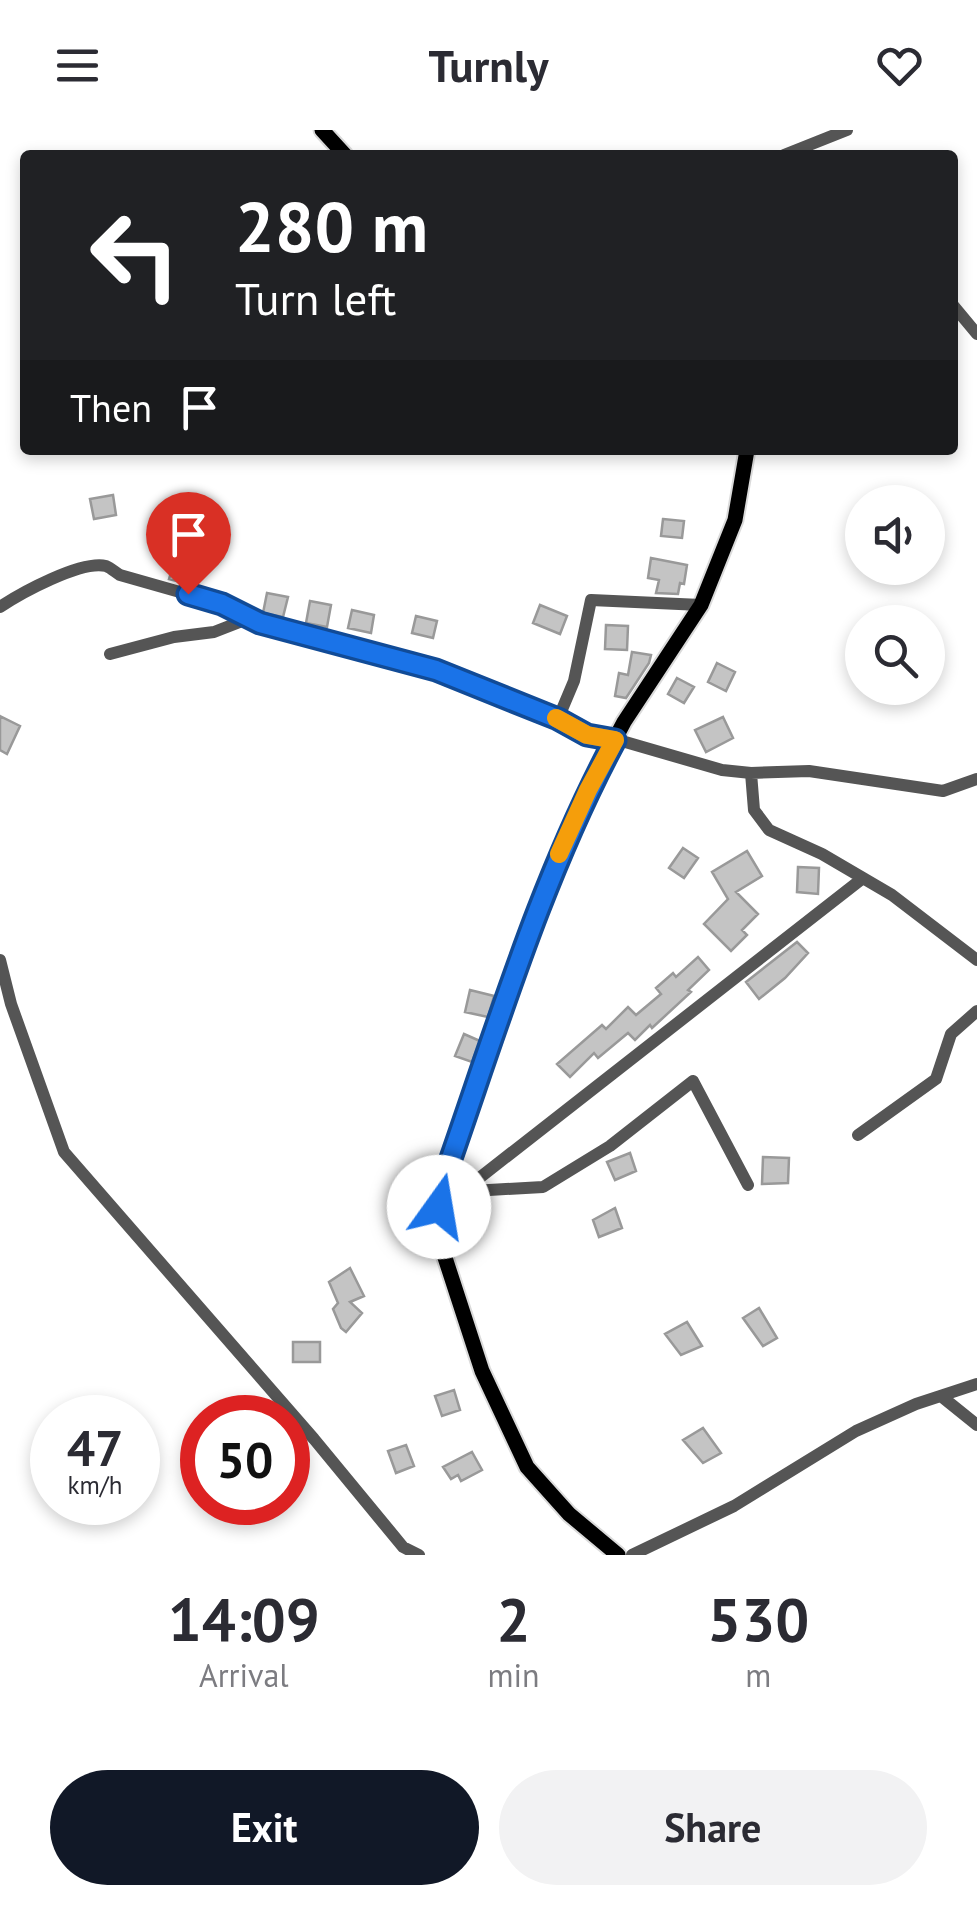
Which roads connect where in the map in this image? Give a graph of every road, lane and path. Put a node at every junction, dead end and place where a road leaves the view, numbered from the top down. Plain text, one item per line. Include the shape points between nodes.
1 (322, 130) edge
2 (847, 130) edge
3 (340, 150) edge
4 (797, 150) edge
5 (958, 311) edge
6 (977, 334) edge
7 (745, 455) edge
8 (701, 604) junction
9 (0, 607) edge
10 (250, 618) junction
11 (110, 654) dead end
12 (558, 719) junction
13 (615, 740) junction
14 (751, 774) junction
15 (977, 779) edge
16 (863, 878) junction
17 (0, 960) edge
18 (977, 960) edge
19 (977, 1011) edge
20 (858, 1135) dead end
21 (748, 1185) dead end
22 (472, 1191) junction
23 (436, 1230) junction
24 (977, 1384) edge
25 (941, 1396) junction
26 (977, 1425) edge
27 (419, 1555) edge
28 (618, 1555) edge
29 (632, 1555) edge

1 - 3 main road
2 - 4 street
5 - 6 street
7 - 8 main road via 735,520
8 - 12 street via 591,600 574,681
8 - 13 main road
9 - 10 street via 36,584 104,566
10 - 11 street
10 - 12 street via 436,670
12 - 13 street
13 - 14 street
13 - 23 main road via 553,868 442,1184
14 - 15 street via 809,771 943,791
14 - 16 street via 754,810 769,830
16 - 18 street
16 - 22 street via 478,1179
17 - 27 street via 64,1152 403,1547
19 - 20 street via 951,1034 936,1079
21 - 22 street via 694,1081 543,1188
22 - 23 street via 459,1228
23 - 28 main road via 482,1371 528,1467
24 - 25 street
25 - 26 street
25 - 29 street via 856,1432 734,1506

